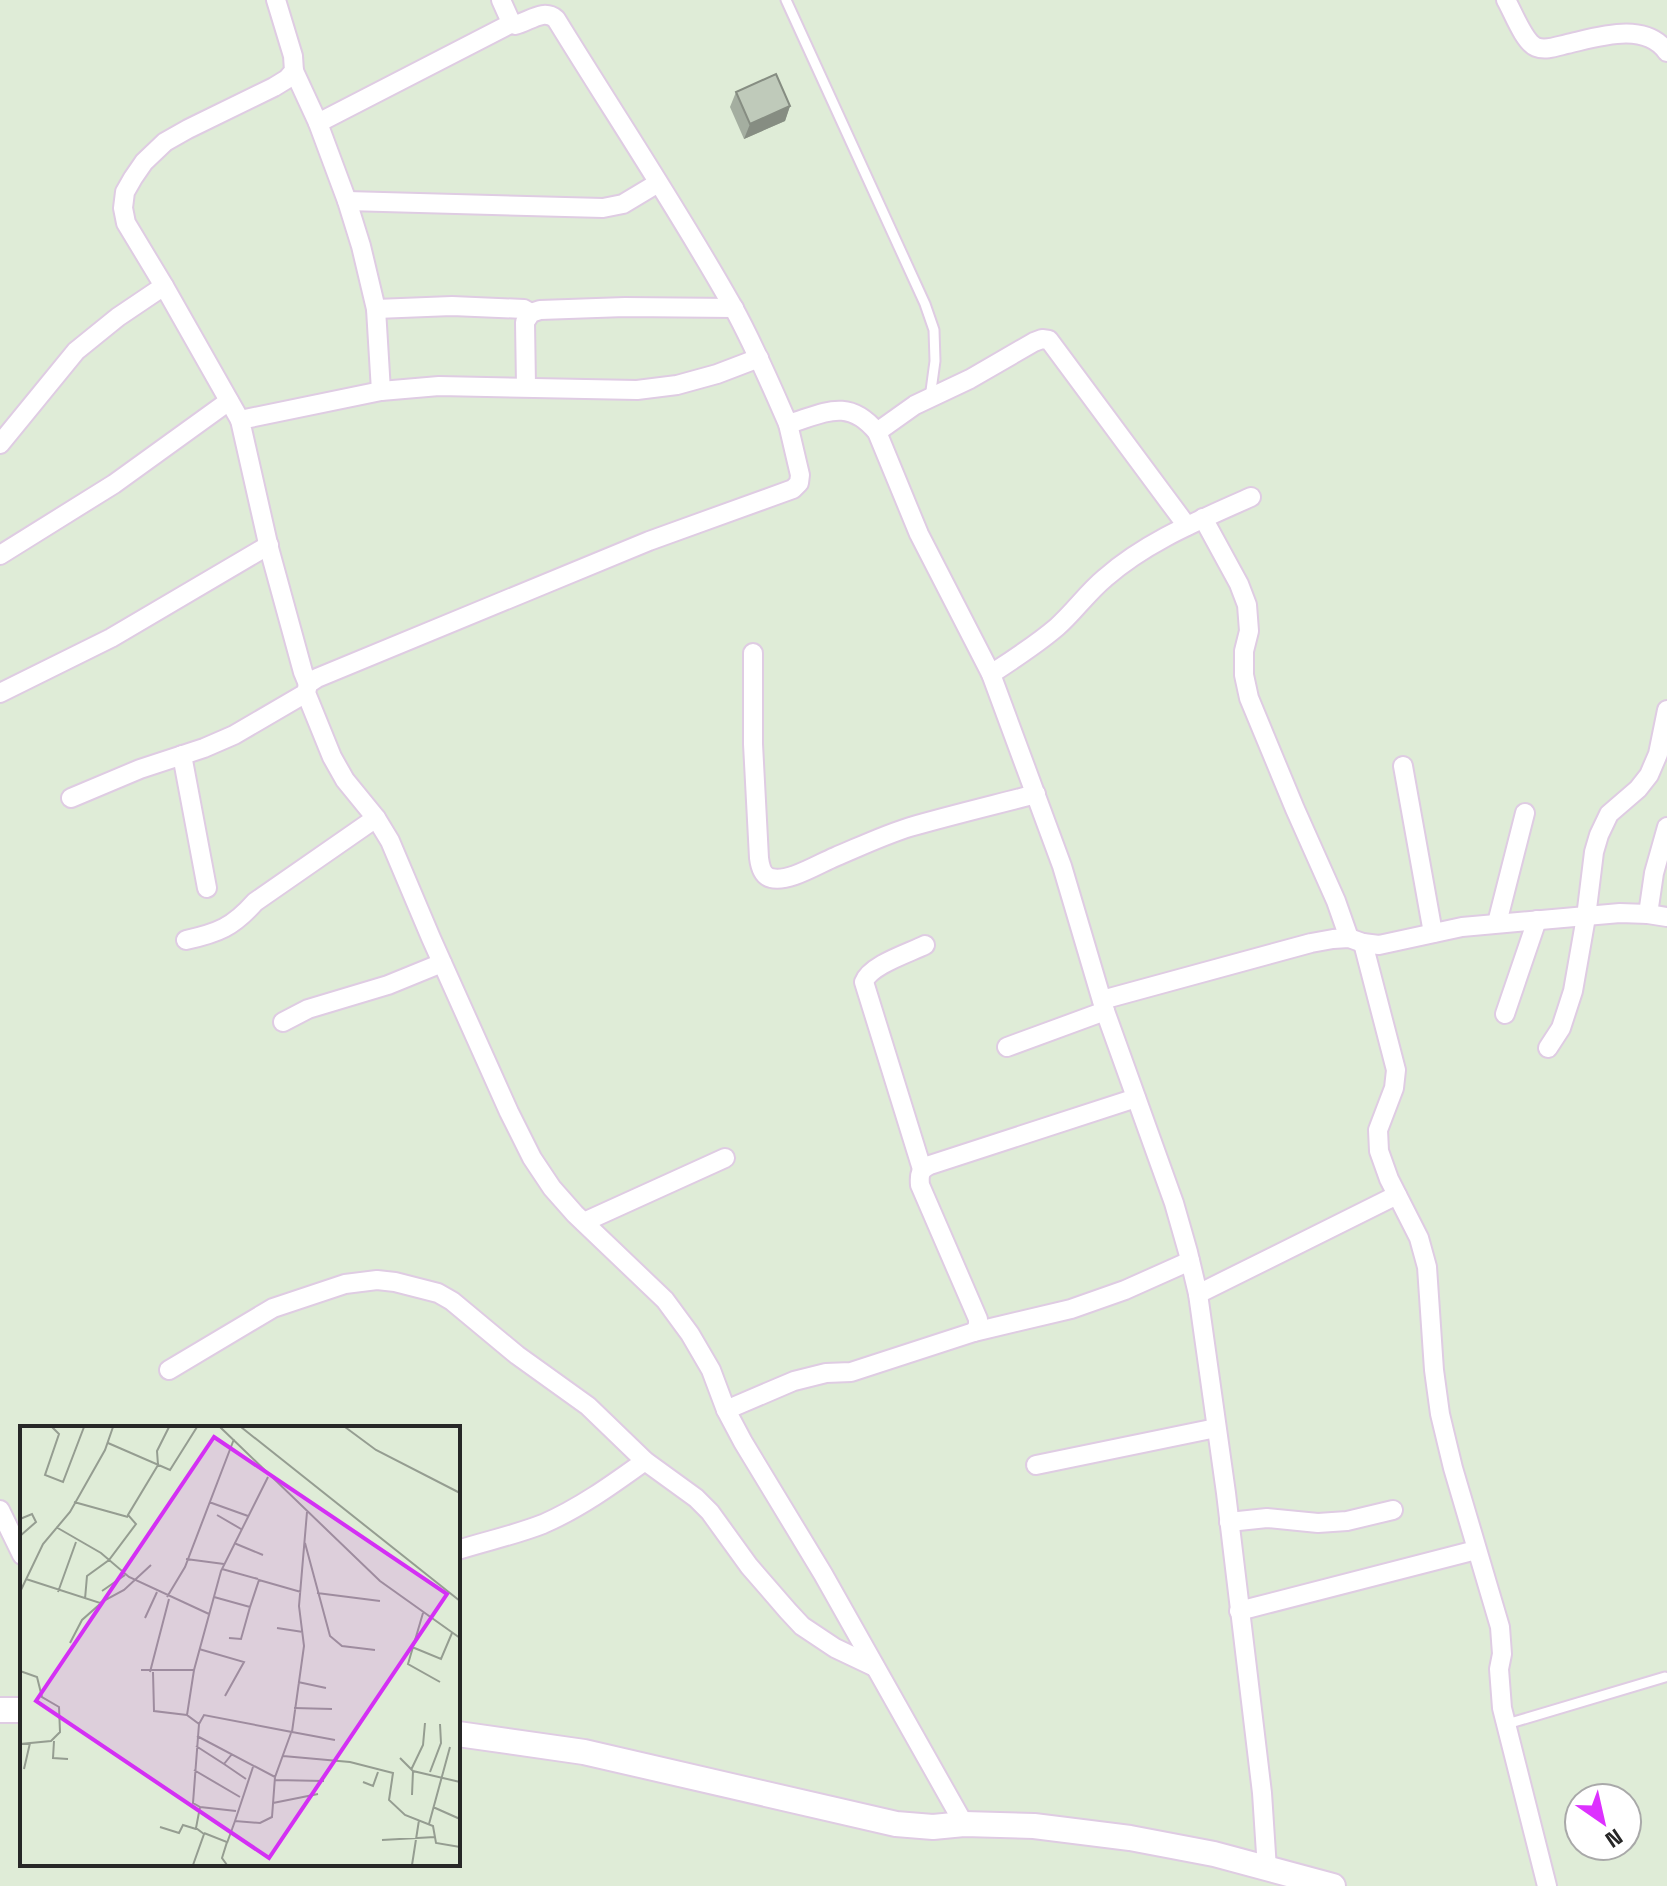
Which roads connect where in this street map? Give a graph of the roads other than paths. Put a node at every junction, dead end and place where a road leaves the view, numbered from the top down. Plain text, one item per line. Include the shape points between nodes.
1 (276, 0) edge
2 (501, 0) edge
3 (786, 0) edge
4 (1506, 0) edge
5 (512, 23) junction
6 (1667, 52) edge
7 (294, 71) junction
8 (318, 123) junction
9 (658, 183) junction
10 (347, 201) junction
11 (164, 286) junction
12 (734, 308) junction
13 (376, 309) junction
14 (531, 313) junction
15 (759, 358) junction
16 (526, 386) junction
17 (381, 391) junction
18 (930, 398) junction
19 (229, 401) junction
20 (240, 420) junction
21 (788, 424) junction
22 (877, 432) junction
23 (0, 444) edge
24 (1251, 497) dead end
25 (1195, 522) junction
26 (269, 545) junction
27 (0, 555) edge
28 (753, 653) dead end
29 (991, 674) junction
30 (307, 688) junction
31 (0, 693) edge
32 (1667, 710) edge
33 (182, 755) junction
34 (1403, 766) dead end
35 (1036, 794) junction
36 (71, 798) dead end
37 (1525, 813) dead end
38 (376, 818) junction
39 (1667, 827) edge
40 (207, 888) dead end
41 (1658, 915) edge
42 (1586, 917) junction
43 (1537, 920) junction
44 (1497, 923) junction
45 (1433, 933) junction
46 (186, 940) dead end
47 (1356, 941) junction
48 (925, 945) dead end
49 (442, 963) junction
50 (1104, 1005) junction
51 (1505, 1014) dead end
52 (283, 1022) dead end
53 (1007, 1047) dead end
54 (1548, 1048) dead end
55 (1136, 1098) junction
56 (725, 1158) dead end
57 (922, 1169) junction
58 (1397, 1195) junction
59 (584, 1222) junction
60 (1190, 1261) junction
61 (1198, 1294) junction
62 (974, 1332) junction
63 (169, 1370) dead end
64 (726, 1410) junction
65 (1216, 1428) junction
66 (645, 1461) junction
67 (1036, 1465) dead end
68 (0, 1510) edge
69 (1393, 1510) dead end
70 (1229, 1522) junction
71 (460, 1549) edge
72 (1476, 1550) junction
73 (20, 1551) edge
74 (1239, 1611) junction
75 (875, 1667) junction
76 (1665, 1677) dead end
77 (1507, 1724) junction
78 (460, 1734) edge
79 (964, 1824) junction
80 (1267, 1869) junction
81 (1333, 1886) edge
82 (1547, 1886) edge

1 - 7 street
2 - 5 street
3 - 18 lane via 925,304 934,330
4 - 6 street via 1535,47 1633,34 1649,37
5 - 8 street
5 - 9 street via 546,14 556,19
7 - 8 street
7 - 11 street via 274,87 165,142 133,178 125,192 126,223
8 - 10 street
9 - 10 street via 623,204 603,208
9 - 12 street
10 - 13 street
11 - 19 street
11 - 23 street via 76,351
12 - 14 street via 594,307
12 - 15 street
13 - 14 street via 452,306
13 - 17 street
14 - 16 street via 525,322
15 - 16 street via 677,385 637,390
15 - 21 street
16 - 17 street
17 - 20 street
18 - 22 street
18 - 25 street via 1034,342 1049,340
19 - 20 street
19 - 27 street via 114,484
20 - 26 street
21 - 22 street via 846,410
21 - 30 street via 800,475 793,489 649,541 331,672
22 - 29 street via 919,534
24 - 25 street
25 - 29 street via 1105,577 1060,625
25 - 47 street via 1239,584 1247,605 1244,675 1249,698
26 - 30 street
26 - 31 street via 111,638
28 - 35 street via 759,858 772,879 797,874 907,828
29 - 35 street
30 - 33 street via 234,735
30 - 38 street via 332,757
32 - 42 street via 1649,775 1609,814 1599,835
33 - 36 street
33 - 40 street
34 - 45 street
35 - 50 street
37 - 44 street
38 - 46 street via 255,902 228,928
38 - 49 street via 400,861
39 - 41 street via 1654,873
41 - 42 street
42 - 43 street
42 - 54 street via 1573,991
43 - 44 street
43 - 51 street
44 - 45 street
45 - 47 street via 1379,945
47 - 50 street via 1311,943
47 - 58 street via 1396,1070 1378,1141
48 - 57 street via 875,969 864,982
49 - 52 street
49 - 59 street via 532,1158
50 - 53 street
50 - 55 street
55 - 57 street
55 - 60 street
56 - 59 street
57 - 62 street via 920,1185 978,1319
58 - 61 street
58 - 72 street via 1427,1267 1440,1414
59 - 64 street via 665,1300 711,1370
60 - 61 street
60 - 62 street via 1071,1309
61 - 65 street
62 - 64 street via 851,1372 802,1378
63 - 66 street via 273,1308 345,1284 395,1282 452,1301 588,1406
64 - 75 street
65 - 67 street
65 - 70 street
66 - 71 street via 569,1512
66 - 75 street via 710,1512 802,1626
68 - 73 street
69 - 70 street via 1347,1521
70 - 74 street
72 - 74 street
72 - 77 street via 1500,1627 1499,1669
74 - 80 street
75 - 79 street
76 - 77 lane
77 - 82 street
78 - 79 main road via 584,1752 896,1824
79 - 80 main road via 1130,1838
80 - 81 main road

